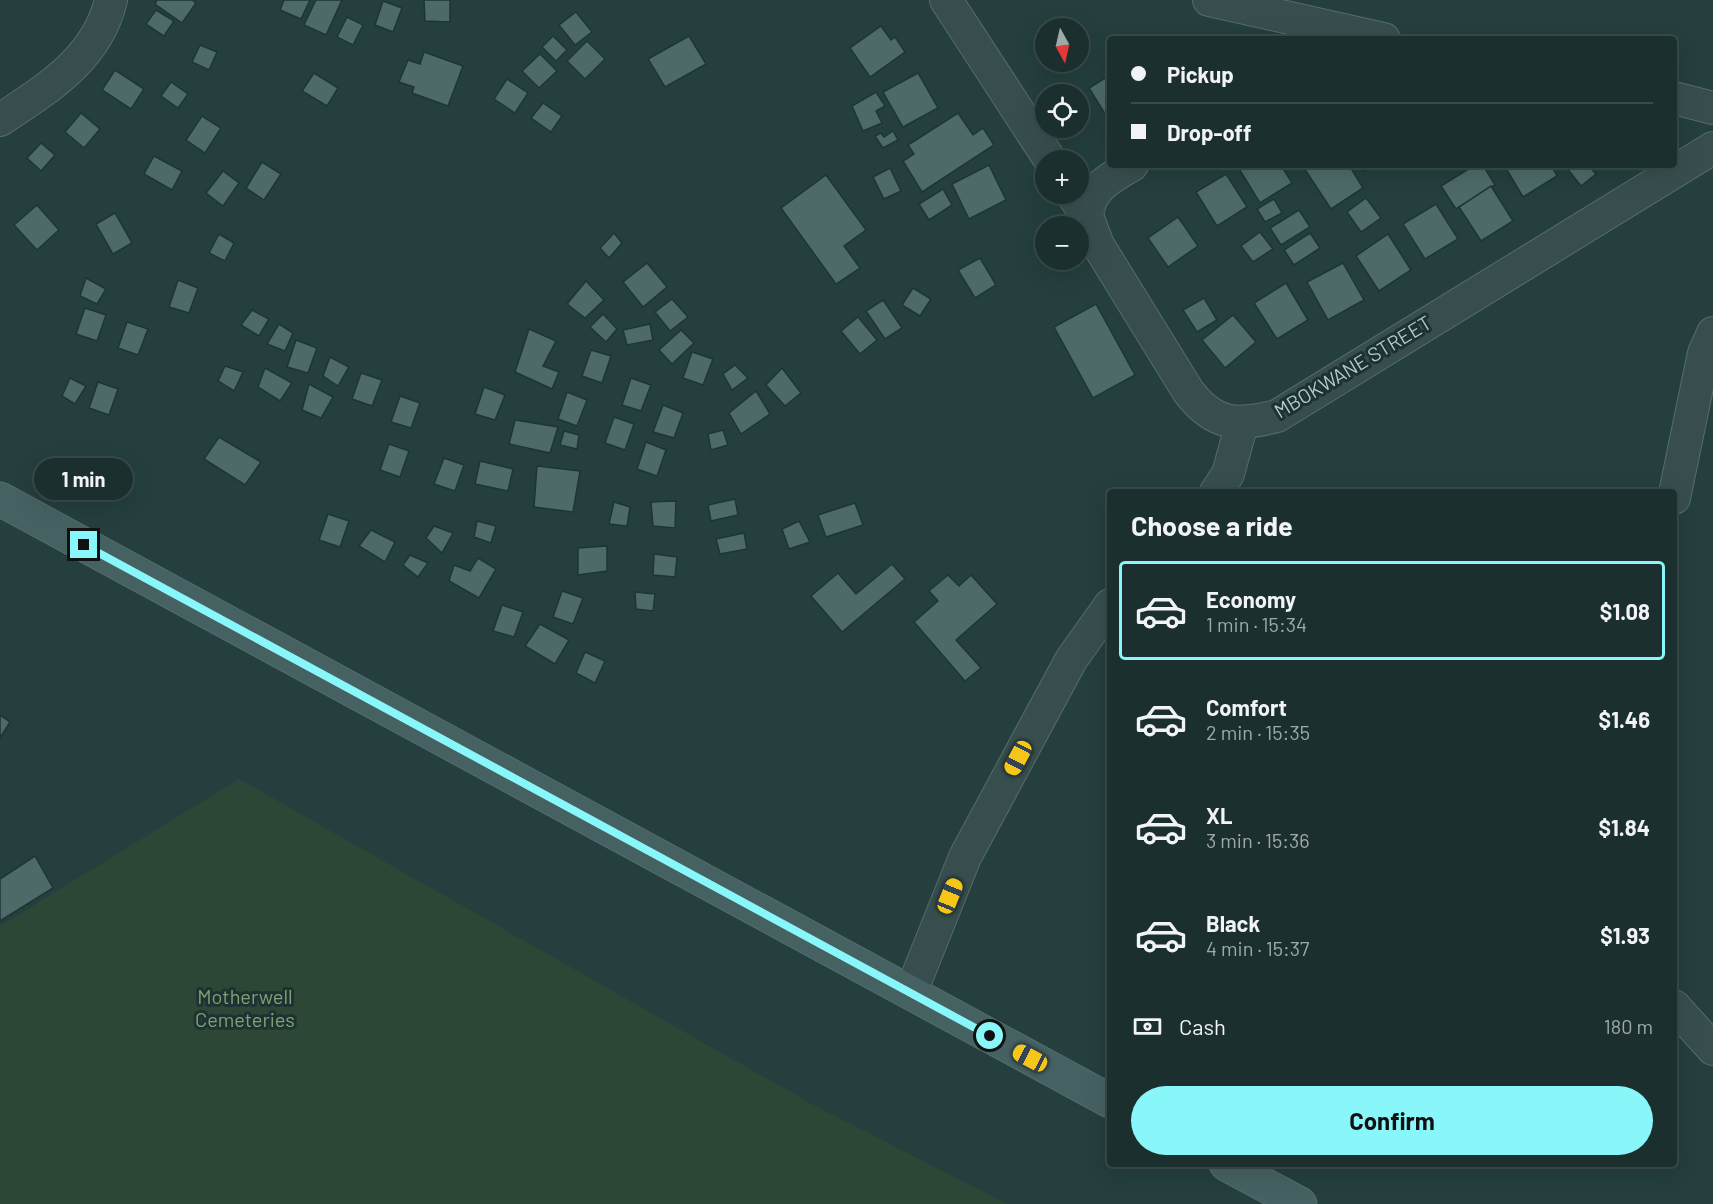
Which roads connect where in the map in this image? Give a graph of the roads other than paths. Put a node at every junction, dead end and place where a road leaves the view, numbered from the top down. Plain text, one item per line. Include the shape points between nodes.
1 (111, 0) edge
2 (946, 0) edge
3 (1209, 0) edge
4 (1371, 36) edge
5 (1677, 99) edge
6 (1713, 108) edge
7 (0, 120) edge
8 (1713, 148) edge
9 (1044, 150) edge
10 (1127, 168) edge
11 (1079, 205) edge
12 (1713, 333) edge
13 (1242, 423) junction
14 (1221, 489) edge
15 (1676, 489) edge
16 (0, 499) edge
17 (1107, 609) edge
18 (911, 993) junction
19 (1677, 1009) edge
20 (1713, 1050) edge
21 (1107, 1099) edge
22 (1232, 1167) edge
23 (1300, 1204) edge

1 - 7 street via 108,13 79,62 57,82
2 - 9 street
3 - 4 street
5 - 6 street
8 - 13 street, MBOKWANE STREET via 1276,416
10 - 11 street via 1094,191 1088,203
11 - 13 street, MBOKWANE STREET via 1098,245 1188,391 1205,411 1228,422
12 - 15 street via 1704,353
13 - 14 street
16 - 18 main road
17 - 18 street via 1071,660 965,857
18 - 21 main road
19 - 20 street
22 - 23 main road

